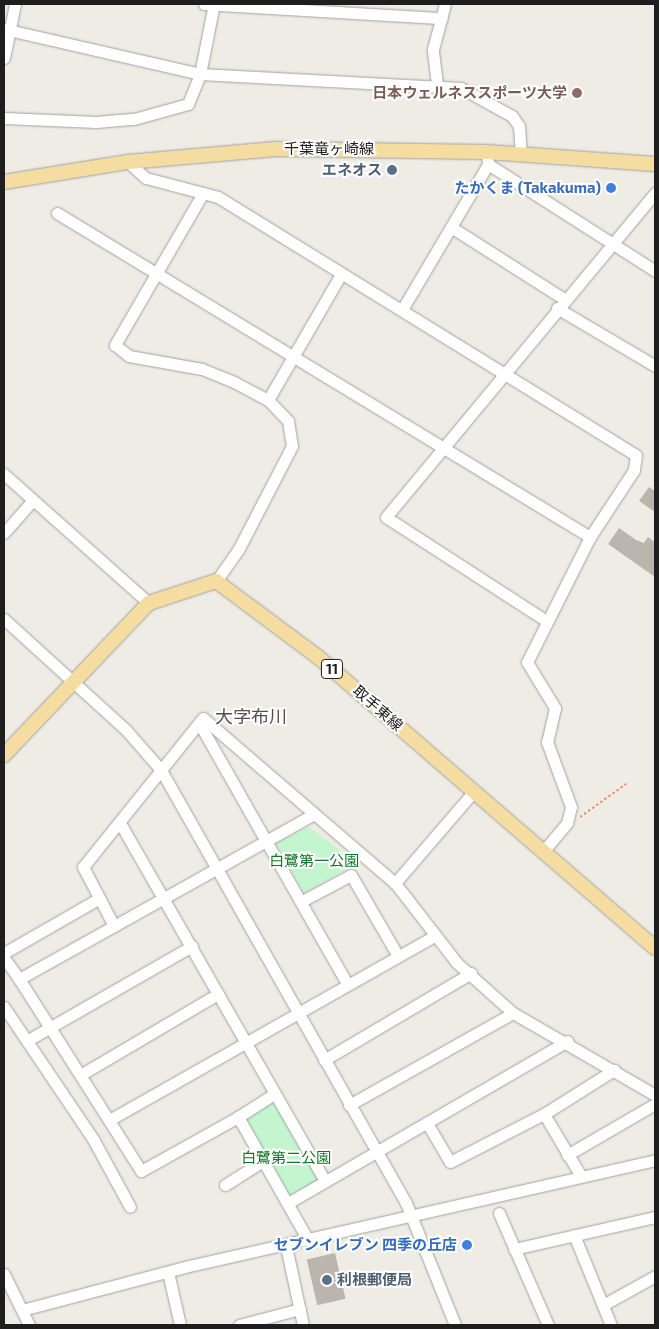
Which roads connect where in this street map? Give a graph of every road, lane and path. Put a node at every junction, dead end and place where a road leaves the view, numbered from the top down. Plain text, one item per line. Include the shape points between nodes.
1 (15, 4) edge
2 (211, 4) edge
3 (445, 4) edge
4 (442, 18) junction
5 (7, 29) edge
6 (4, 58) edge
7 (200, 74) junction
8 (437, 84) junction
9 (4, 118) edge
10 (521, 154) junction
11 (488, 158) junction
12 (128, 162) junction
13 (655, 164) edge
14 (4, 182) edge
15 (203, 193) junction
16 (655, 193) edge
17 (57, 214) dead end
18 (451, 227) junction
19 (612, 246) junction
20 (655, 271) edge
21 (340, 274) junction
22 (158, 275) junction
23 (561, 303) junction
24 (403, 308) junction
25 (292, 356) junction
26 (655, 366) edge
27 (506, 372) junction
28 (268, 400) junction
29 (443, 448) junction
30 (4, 474) edge
31 (32, 501) junction
32 (4, 533) edge
33 (590, 536) junction
34 (216, 581) junction
35 (150, 603) junction
36 (4, 619) edge
37 (545, 620) junction
38 (76, 684) junction
39 (199, 723) junction
40 (4, 755) edge
41 (161, 770) junction
42 (626, 784) dead end
43 (474, 792) junction
44 (313, 814) junction
45 (576, 821) dead end
46 (120, 823) junction
47 (268, 839) junction
48 (544, 850) junction
49 (215, 868) junction
50 (395, 883) junction
51 (162, 897) junction
52 (98, 899) junction
53 (302, 901) junction
54 (114, 926) junction
55 (434, 936) junction
56 (192, 946) junction
57 (655, 948) edge
58 (4, 952) edge
59 (398, 956) junction
60 (4, 958) edge
61 (470, 973) junction
62 (19, 979) junction
63 (348, 985) junction
64 (218, 994) junction
65 (4, 1007) edge
66 (513, 1012) junction
67 (297, 1014) junction
68 (51, 1027) junction
69 (28, 1040) junction
70 (567, 1041) junction
71 (245, 1042) junction
72 (324, 1060) junction
73 (614, 1070) junction
74 (82, 1074) junction
75 (274, 1094) junction
76 (655, 1094) edge
77 (655, 1104) edge
78 (349, 1105) junction
79 (544, 1114) junction
80 (238, 1117) junction
81 (111, 1119) junction
82 (427, 1123) junction
83 (377, 1150) junction
84 (568, 1155) junction
85 (655, 1160) edge
86 (263, 1161) junction
87 (581, 1176) junction
88 (324, 1179) junction
89 (225, 1185) dead end
90 (288, 1203) junction
91 (130, 1208) dead end
92 (499, 1214) dead end
93 (412, 1215) junction
94 (655, 1217) edge
95 (574, 1235) junction
96 (308, 1240) junction
97 (286, 1246) junction
98 (514, 1249) junction
99 (168, 1272) junction
100 (4, 1274) edge
101 (655, 1276) edge
102 (603, 1305) junction
103 (300, 1309) junction
104 (22, 1310) junction
105 (29, 1325) edge
106 (180, 1325) edge
107 (239, 1325) edge
108 (303, 1325) edge
109 (455, 1325) edge
110 (548, 1325) edge
111 (611, 1325) edge

1 - 5 street
2 - 4 street
2 - 7 street
3 - 4 street
4 - 8 street via 434,50
5 - 6 street
5 - 7 street
7 - 8 street
7 - 9 street via 188,104 143,117 96,122
8 - 10 street via 461,88 507,111 519,126
10 - 11 main road, 千葉竜ヶ崎線
10 - 13 main road, 千葉竜ヶ崎線
11 - 12 main road, 千葉竜ヶ崎線 via 278,149
11 - 18 street
11 - 19 street
12 - 14 main road, 千葉竜ヶ崎線
12 - 15 street via 146,178
15 - 21 street via 218,197
15 - 22 street
16 - 19 street
17 - 22 street
18 - 23 street
18 - 24 street
19 - 20 street
19 - 23 street
21 - 24 street
21 - 25 street
22 - 25 street
22 - 28 street via 116,341 119,351 202,369
23 - 26 street
23 - 27 street
24 - 27 street
25 - 28 street
25 - 29 street
27 - 29 street
27 - 33 street via 636,454 634,470
28 - 34 street via 288,421 292,446 238,550
29 - 33 street
29 - 37 street via 386,517
30 - 31 street
31 - 32 street
31 - 35 street
33 - 37 street
34 - 35 main road
34 - 43 main road, 取手東線 / 11 via 318,657
35 - 38 main road
36 - 38 street
37 - 48 street via 527,662 555,708 547,742 571,807 567,823
38 - 40 main road
38 - 41 street
39 - 41 street
39 - 44 street via 203,718
39 - 47 street
41 - 46 street
41 - 49 street
42 - 45 path
43 - 48 main road, 取手東線 / 11
43 - 50 street
44 - 47 street
44 - 50 street
46 - 51 street
46 - 52 street via 83,867
47 - 49 street
47 - 53 street
48 - 57 main road, 取手東線 / 11
49 - 51 street
49 - 67 street
50 - 55 street via 431,924
51 - 54 street
51 - 56 street
52 - 54 street
52 - 58 street
53 - 59 street via 351,875
53 - 63 street
54 - 62 street
55 - 59 street
55 - 61 street
56 - 64 street
56 - 68 street
59 - 63 street
60 - 62 street
61 - 66 street
61 - 72 street
62 - 68 street
63 - 67 street
64 - 71 street
64 - 74 street
65 - 69 street
66 - 70 street
66 - 78 street
67 - 71 street
67 - 72 street
68 - 69 street
68 - 74 street
69 - 91 street via 93,1139
70 - 73 street
70 - 82 street
71 - 75 street
71 - 81 street
72 - 78 street
73 - 76 street
73 - 79 street
74 - 81 street
75 - 80 street
75 - 88 street
77 - 84 street
78 - 83 street
79 - 82 street via 450,1162
79 - 84 street
80 - 81 street via 141,1171
80 - 86 street
82 - 83 street
83 - 88 street
83 - 93 street
84 - 87 street
85 - 87 street
86 - 89 street
86 - 90 street
87 - 93 street
88 - 90 street
90 - 96 street
92 - 98 street
93 - 96 street
93 - 109 street
94 - 95 street
95 - 98 street
95 - 102 street
96 - 97 street
97 - 99 street
97 - 103 street
98 - 110 street
99 - 104 street
99 - 106 street
100 - 104 street
101 - 102 street
102 - 111 street
103 - 107 street
103 - 108 street
104 - 105 street

